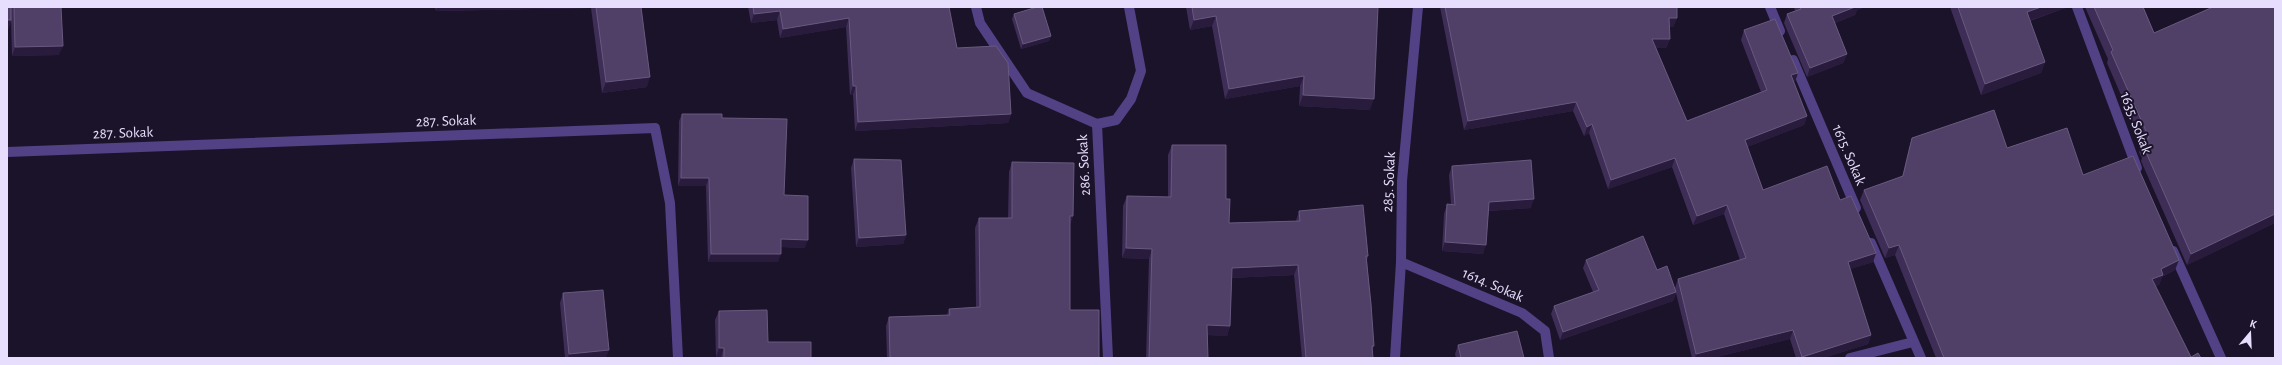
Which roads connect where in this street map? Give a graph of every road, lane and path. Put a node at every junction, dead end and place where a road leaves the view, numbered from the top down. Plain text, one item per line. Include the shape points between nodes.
1 (976, 7) edge
2 (1129, 7) edge
3 (1418, 7) edge
4 (1770, 7) edge
5 (2077, 7) edge
6 (1097, 124) junction
7 (7, 152) edge
8 (2143, 181) edge
9 (1860, 218) edge
10 (1866, 232) edge
11 (2168, 239) edge
12 (1401, 262) junction
13 (1913, 342) junction
14 (678, 358) edge
15 (1108, 358) edge
16 (1395, 358) edge
17 (1551, 358) edge
18 (1850, 358) edge
19 (1921, 358) edge
20 (2220, 358) edge

1 - 6 street, 286. Sokak via 980,23 1027,93
2 - 6 street via 1141,71 1131,99 1116,120
3 - 12 street, 285. Sokak via 1402,180
4 - 9 street, 1615. Sokak
5 - 8 street, 1635. Sokak
6 - 15 street, 286. Sokak
7 - 14 street, 287. Sokak via 655,128 670,204
10 - 13 street
11 - 20 street
12 - 16 street, 285. Sokak
12 - 17 street, 1614. Sokak via 1522,313 1545,330
13 - 18 street
13 - 19 street

